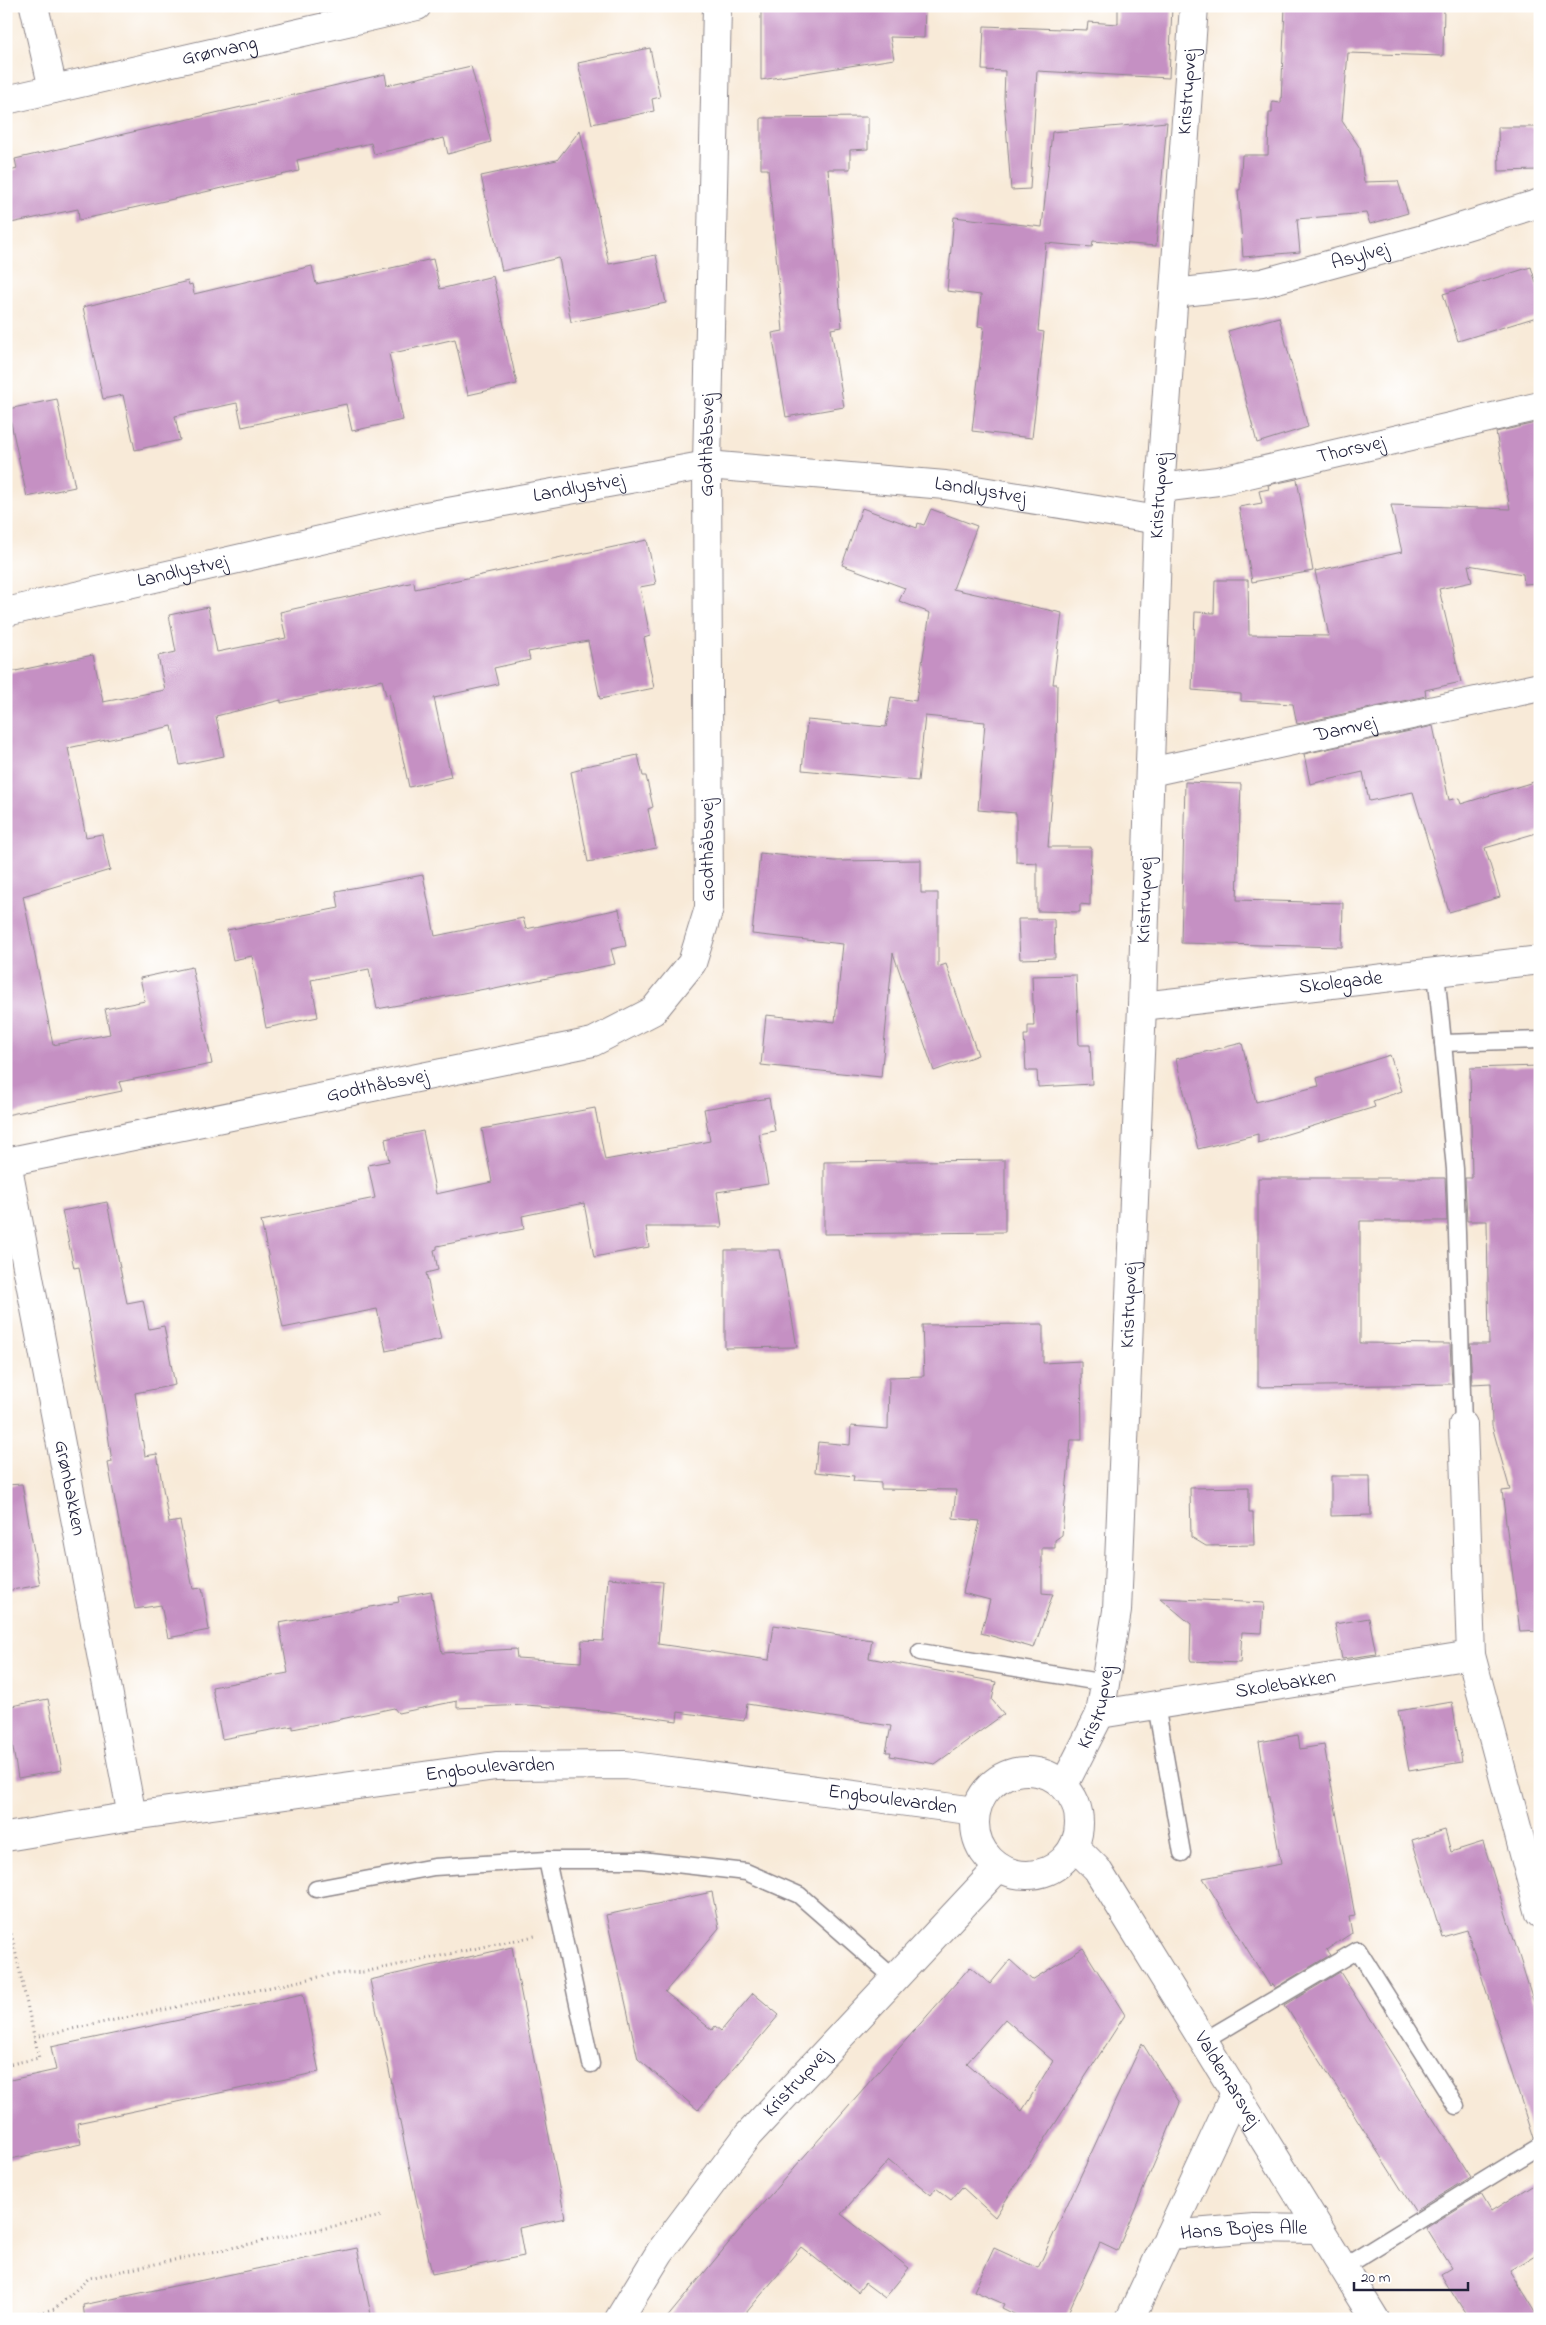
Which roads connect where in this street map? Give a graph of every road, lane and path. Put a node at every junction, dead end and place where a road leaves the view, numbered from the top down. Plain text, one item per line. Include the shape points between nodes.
1 (34, 6) edge
2 (417, 6) edge
3 (717, 6) edge
4 (1194, 6) edge
5 (384, 10) edge
6 (53, 89) junction
7 (6, 100) edge
8 (1540, 203) edge
9 (1175, 293) junction
10 (1540, 406) edge
11 (707, 465) junction
12 (1161, 488) junction
13 (1158, 520) junction
14 (6, 612) edge
15 (1540, 687) edge
16 (1150, 772) junction
17 (1540, 960) edge
18 (1436, 972) junction
19 (1142, 1006) junction
20 (1540, 1040) edge
21 (1443, 1043) junction
22 (6, 1162) edge
23 (1464, 1424) joint
24 (920, 1652) dead end
25 (1472, 1655) junction
26 (1105, 1683) junction
27 (1156, 1705) junction
28 (1100, 1714) junction
29 (1064, 1785) junction
30 (976, 1811) junction
31 (132, 1816) junction
32 (6, 1837) edge
33 (1074, 1846) junction
34 (1182, 1853) dead end
35 (547, 1860) junction
36 (999, 1867) junction
37 (316, 1888) dead end
38 (1540, 1914) edge
39 (562, 1930) junction
40 (11, 1932) dead end
41 (894, 1979) junction
42 (34, 2038) junction
43 (1204, 2041) junction
44 (591, 2064) dead end
45 (6, 2065) edge
46 (1236, 2091) junction
47 (1456, 2106) dead end
48 (1540, 2146) edge
49 (382, 2216) dead end
50 (1318, 2229) junction
51 (1169, 2235) junction
52 (1342, 2268) junction
53 (9, 2319) edge
54 (619, 2319) edge
55 (1130, 2319) edge
56 (1375, 2319) edge

1 - 6 street
2 - 5 street, Grønvang
3 - 11 street, Godthåbsvej
4 - 9 street, Kristrupvej
5 - 6 street, Grønvang
6 - 7 street, Grønvang
8 - 9 street, Asylvej via 1262,283
9 - 12 street, Kristrupvej
10 - 12 street, Thorsvej via 1218,481
11 - 13 street, Landlystvej via 945,485
11 - 14 street, Landlystvej via 426,516
11 - 22 street, Godthåbsvej via 709,908 692,963 653,1011 593,1042
12 - 13 street, Kristrupvej
13 - 16 street, Kristrupvej
15 - 16 street, Damvej
16 - 19 street, Kristrupvej
17 - 18 street, Skolegade
18 - 19 street, Skolegade
18 - 21 lane
19 - 26 street, Kristrupvej via 1117,1611
20 - 21 lane
21 - 23 lane via 1454,1169
22 - 31 street, Grønbakken
23 - 25 street
24 - 26 lane
25 - 27 street, Skolebakken
25 - 38 street
26 - 28 street, Kristrupvej
27 - 28 street, Skolebakken
27 - 34 lane
28 - 29 street, Kristrupvej
29 - 30 street via 1036,1771 1012,1773 992,1784
29 - 33 street via 1078,1814 1079,1830
30 - 31 street, Engboulevarden via 626,1765 496,1766
30 - 36 street via 979,1843
31 - 32 street, Engboulevarden
33 - 36 street via 1055,1867 1041,1873 1012,1873
33 - 43 street, Valdemarsvej via 1097,1869
35 - 37 lane via 434,1867
35 - 39 lane
35 - 41 lane via 641,1860 746,1872 799,1896
36 - 41 street, Kristrupvej
39 - 42 path via 364,1972 333,1974
39 - 44 lane
40 - 42 path
41 - 54 street, Kristrupvej via 748,2135 660,2252
42 - 45 path via 39,2058
43 - 46 street, Valdemarsvej
43 - 47 lane via 1358,1950
46 - 50 street, Valdemarsvej
46 - 51 street, Hans Bojes Alle
48 - 52 lane
49 - 53 path via 89,2278 55,2309
50 - 51 street, Hans Bojes Alle via 1254,2228
50 - 52 street, Valdemarsvej
51 - 55 street, Hans Bojes Alle
52 - 56 street, Valdemarsvej

